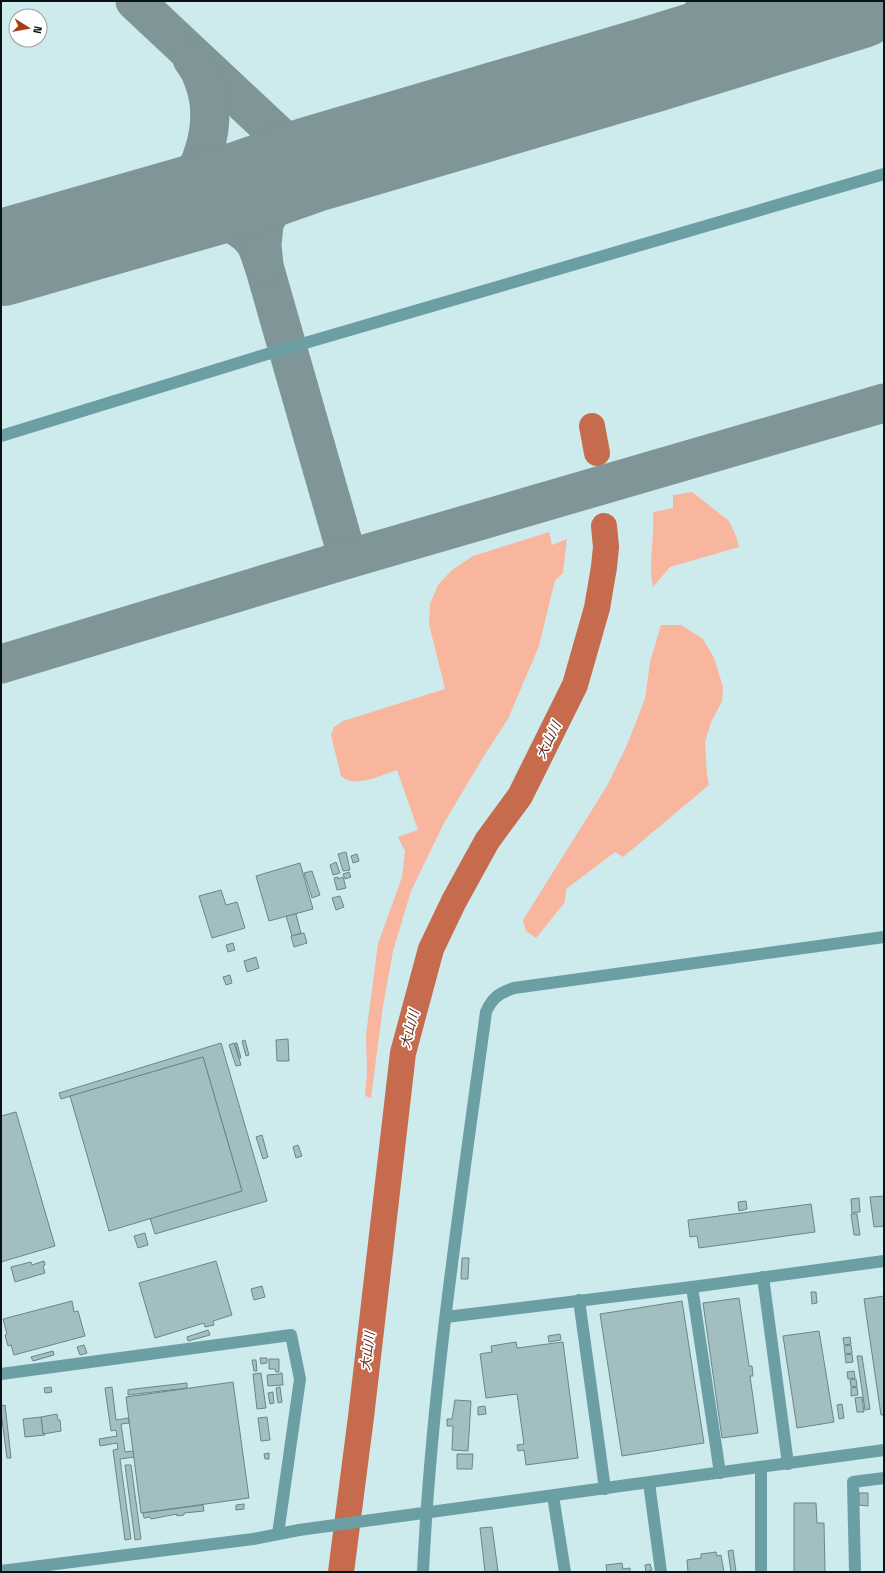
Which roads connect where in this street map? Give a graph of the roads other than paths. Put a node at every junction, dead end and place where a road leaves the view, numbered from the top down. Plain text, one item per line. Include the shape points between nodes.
1 (884, 174) edge
2 (1, 436) edge
3 (884, 937) edge
4 (884, 1261) edge
5 (763, 1277) junction
6 (692, 1286) junction
7 (579, 1300) junction
8 (446, 1317) junction
9 (1, 1374) edge
10 (884, 1450) edge
11 (788, 1464) junction
12 (762, 1467) junction
13 (720, 1473) junction
14 (884, 1478) edge
15 (649, 1483) junction
16 (605, 1489) junction
17 (553, 1496) junction
18 (426, 1513) junction
19 (278, 1534) junction
20 (1, 1571) edge
21 (423, 1572) edge
22 (565, 1572) edge
23 (661, 1572) edge
24 (761, 1572) edge
25 (855, 1572) edge

1 - 2 lane
3 - 8 lane via 514,988 495,996 486,1012
4 - 5 lane
5 - 6 lane
5 - 11 lane
6 - 7 lane
6 - 13 lane
7 - 8 lane
7 - 16 lane
8 - 18 lane
9 - 19 lane via 291,1335 300,1379
10 - 11 lane
11 - 12 lane
12 - 13 lane
12 - 24 lane
13 - 15 lane
14 - 25 lane via 853,1482
15 - 16 lane
15 - 23 lane
16 - 17 lane
17 - 18 lane
17 - 22 lane
18 - 19 lane
18 - 21 lane
19 - 20 lane

